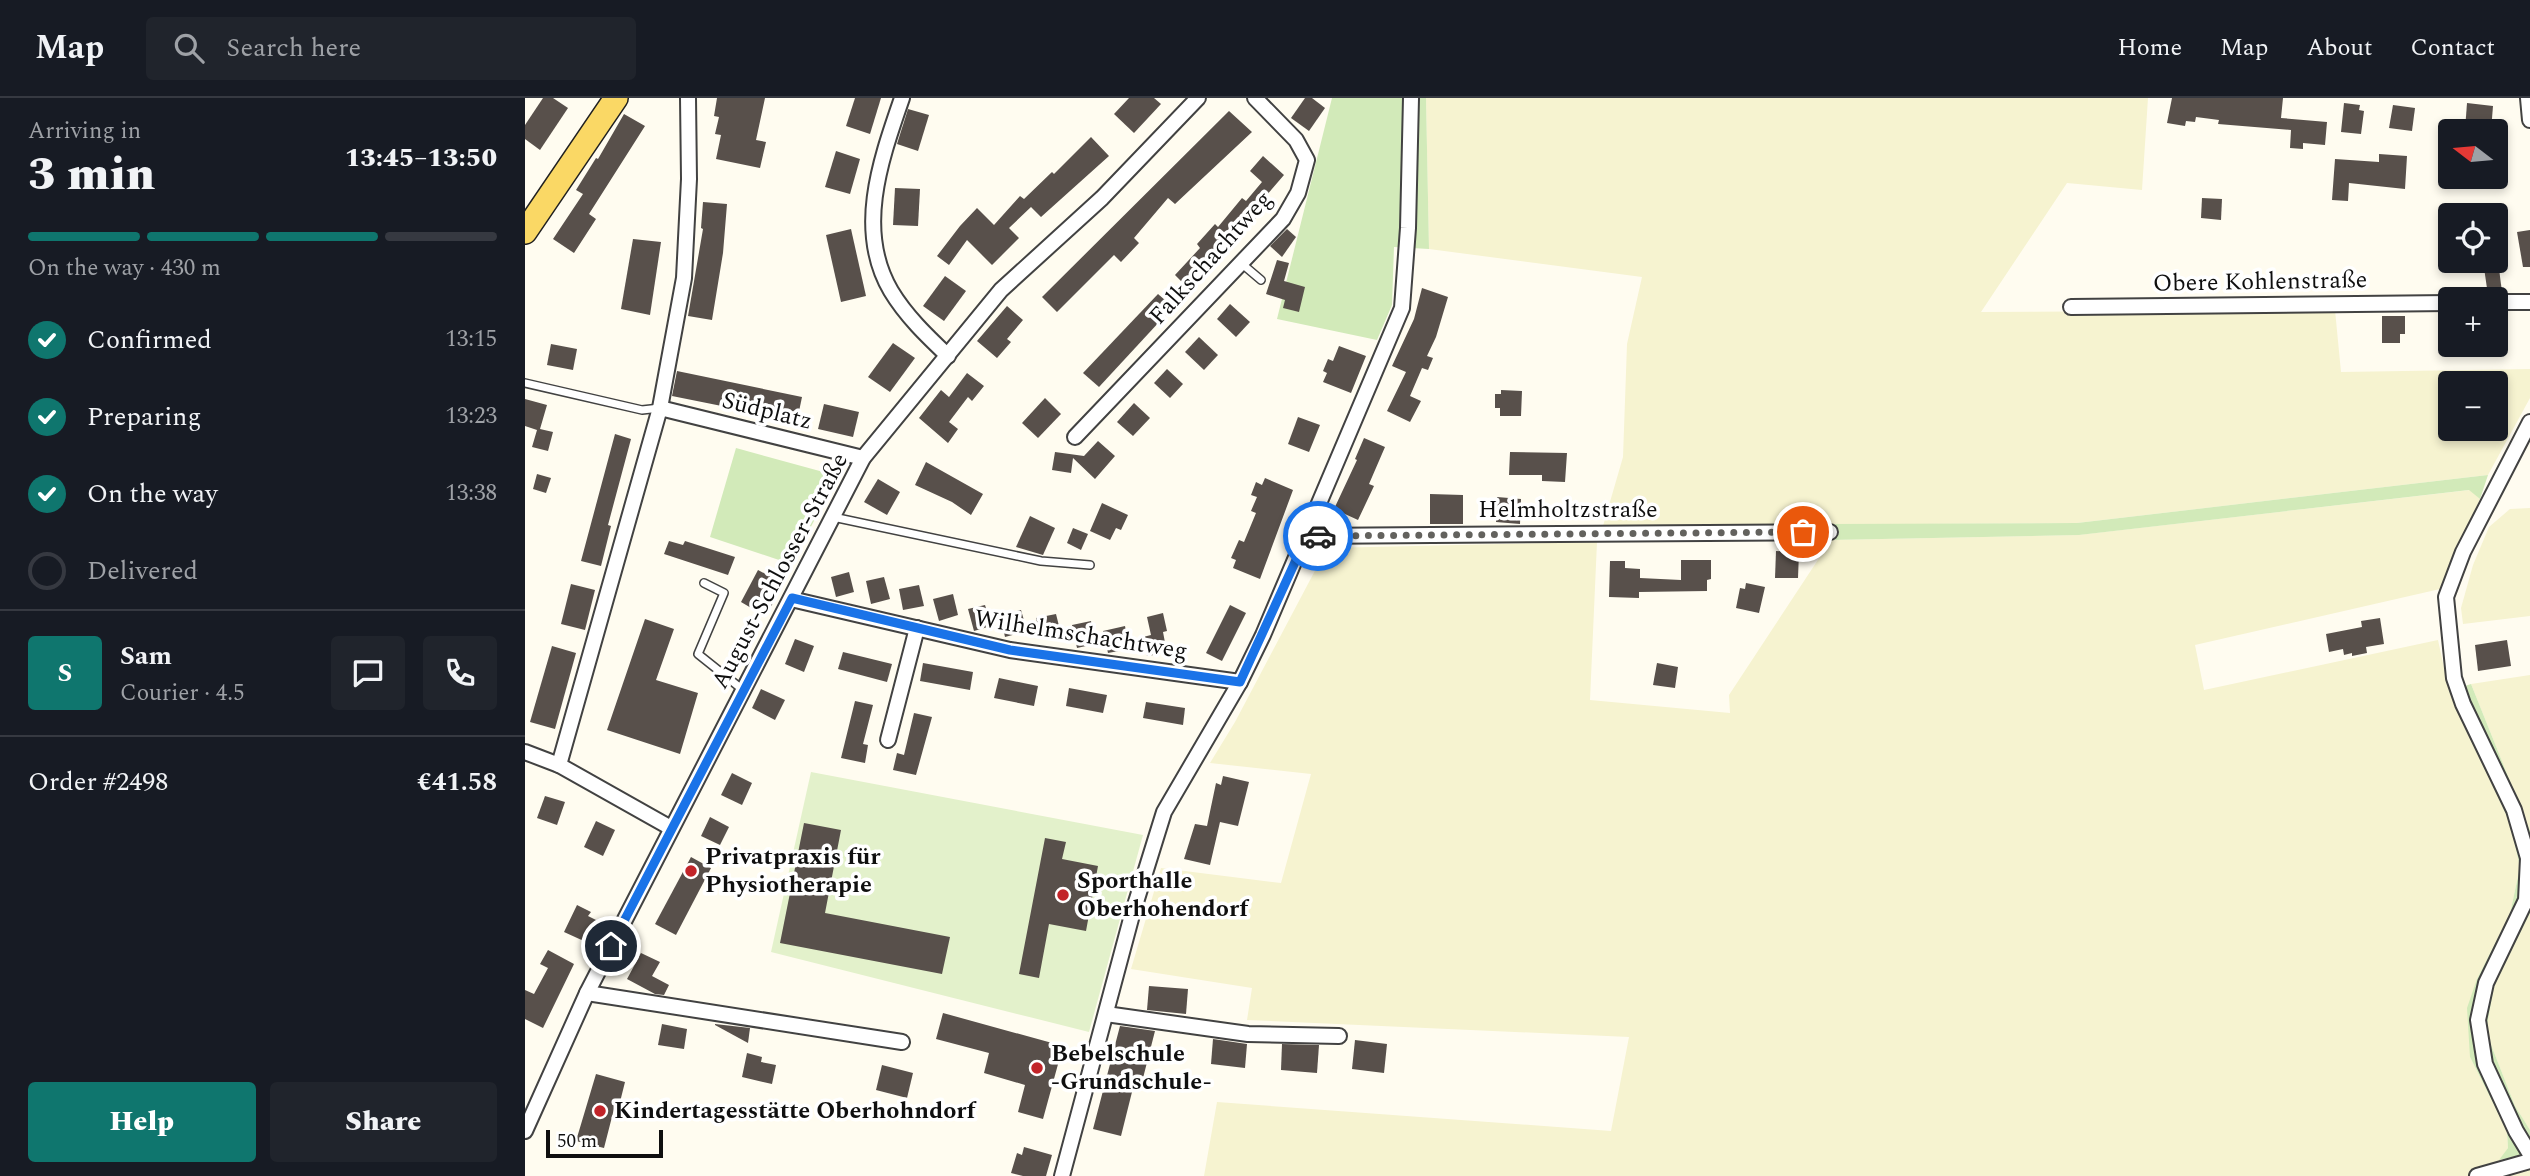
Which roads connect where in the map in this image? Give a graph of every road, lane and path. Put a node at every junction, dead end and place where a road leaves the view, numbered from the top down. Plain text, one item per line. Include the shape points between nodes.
1 (616, 98) edge
2 (688, 98) edge
3 (902, 98) edge
4 (1255, 98) edge
5 (1411, 98) edge
6 (2528, 98) edge
7 (1193, 100) edge
8 (2530, 120) edge
9 (525, 232) edge
10 (1241, 263) junction
11 (1261, 280) dead end
12 (2508, 302) edge
13 (2530, 302) edge
14 (2438, 303) edge
15 (2071, 307) dead end
16 (947, 356) junction
17 (525, 383) edge
18 (660, 408) junction
19 (2530, 422) edge
20 (1075, 437) dead end
21 (863, 458) junction
22 (833, 517) junction
23 (1830, 532) dead end
24 (1307, 536) junction
25 (1090, 565) dead end
26 (704, 583) dead end
27 (792, 598) junction
28 (917, 628) junction
29 (1240, 682) junction
30 (743, 690) junction
31 (888, 740) dead end
32 (525, 752) edge
33 (559, 765) junction
34 (671, 828) junction
35 (587, 993) junction
36 (1106, 1014) junction
37 (1339, 1036) dead end
38 (902, 1042) dead end
39 (525, 1131) edge
40 (2530, 1154) edge
41 (2530, 1161) edge
42 (1062, 1176) edge
43 (2477, 1176) edge

1 - 9 main road
2 - 18 street via 684,278
3 - 16 street via 879,172 872,213 876,252 890,289 911,320
4 - 10 street, Falkschachtweg via 1296,140 1307,160 1298,193 1283,219
5 - 24 street via 1402,308
6 - 8 street
7 - 16 street, August-Schlosser-Straße via 1102,198 1000,290
10 - 11 lane
10 - 20 street, Falkschachtweg
12 - 13 street
14 - 15 street, Obere Kohlenstraße
16 - 21 street, August-Schlosser-Straße
17 - 18 lane via 642,410
18 - 21 street, Südplatz
18 - 33 street
19 - 40 street via 2463,552 2446,597 2454,678 2514,810 2528,858 2526,900 2486,982 2478,1020 2485,1064
21 - 22 street, August-Schlosser-Straße
22 - 25 lane via 1041,561
22 - 27 street, August-Schlosser-Straße
23 - 24 street, Helmholtzstraße
24 - 29 street
26 - 30 lane via 724,593 698,654
27 - 28 street, Wilhelmschachtweg
27 - 30 street, August-Schlosser-Straße
28 - 29 street, Wilhelmschachtweg via 1010,650
28 - 31 street
29 - 36 street via 1164,813
30 - 34 street, August-Schlosser-Straße
32 - 33 street
33 - 34 street
34 - 35 street, August-Schlosser-Straße
35 - 38 street
35 - 39 street, August-Schlosser-Straße
36 - 37 street via 1248,1034
36 - 42 street
41 - 43 street

